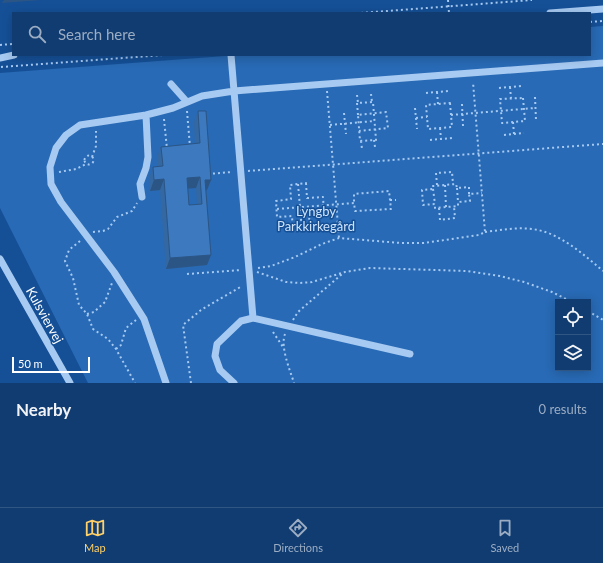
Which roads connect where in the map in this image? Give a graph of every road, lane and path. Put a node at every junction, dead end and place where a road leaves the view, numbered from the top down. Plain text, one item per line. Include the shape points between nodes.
1 (448, 0) edge
2 (532, 0) edge
3 (448, 6) junction
4 (603, 9) edge
5 (374, 12) edge
6 (448, 12) edge
7 (563, 12) edge
8 (603, 21) edge
9 (591, 22) edge
10 (12, 44) edge
11 (0, 45) edge
12 (0, 52) edge
13 (12, 54) edge
14 (12, 54) edge
15 (151, 56) edge
16 (231, 56) edge
17 (0, 58) edge
18 (603, 63) edge
19 (0, 68) edge
20 (473, 73) junction
21 (171, 84) dead end
22 (326, 84) junction
23 (521, 86) dead end
24 (510, 87) junction
25 (500, 88) dead end
26 (234, 91) junction
27 (448, 91) dead end
28 (437, 92) junction
29 (426, 93) dead end
30 (371, 94) dead end
31 (357, 96) dead end
32 (535, 97) dead end
33 (511, 98) junction
34 (187, 102) junction
35 (372, 102) junction
36 (358, 103) junction
37 (438, 104) junction
38 (462, 104) dead end
39 (415, 108) dead end
40 (535, 108) junction
41 (524, 109) junction
42 (164, 110) junction
43 (501, 111) junction
44 (344, 113) dead end
45 (374, 113) junction
46 (476, 113) junction
47 (462, 114) junction
48 (146, 115) junction
49 (358, 115) junction
50 (451, 115) junction
51 (427, 117) junction
52 (416, 118) junction
53 (536, 120) dead end
54 (374, 121) junction
55 (96, 122) junction
56 (358, 122) junction
57 (513, 122) junction
58 (345, 123) junction
59 (330, 124) junction
60 (464, 126) dead end
61 (440, 128) junction
62 (417, 129) dead end
63 (375, 130) junction
64 (359, 131) junction
65 (524, 133) dead end
66 (346, 134) dead end
67 (514, 134) junction
68 (504, 135) dead end
69 (452, 138) dead end
70 (441, 139) junction
71 (374, 140) junction
72 (430, 140) dead end
73 (361, 141) junction
74 (603, 144) edge
75 (375, 147) dead end
76 (362, 149) dead end
77 (190, 150) edge
78 (167, 152) edge
79 (479, 153) junction
80 (92, 157) junction
81 (86, 164) junction
82 (333, 164) junction
83 (240, 172) junction
84 (50, 173) junction
85 (207, 174) edge
86 (298, 184) junction
87 (453, 184) junction
88 (437, 185) junction
89 (445, 185) junction
90 (457, 188) junction
91 (433, 189) junction
92 (482, 193) junction
93 (469, 194) junction
94 (142, 197) joint
95 (390, 200) junction
96 (396, 200) dead end
97 (458, 202) junction
98 (354, 203) junction
99 (336, 204) junction
100 (434, 204) junction
101 (323, 205) junction
102 (454, 206) junction
103 (300, 207) junction
104 (446, 207) junction
105 (439, 208) junction
106 (277, 209) junction
107 (302, 230) junction
108 (485, 232) junction
109 (87, 237) junction
110 (338, 238) junction
111 (0, 259) edge
112 (248, 269) junction
113 (603, 271) edge
114 (345, 272) junction
115 (187, 274) dead end
116 (118, 279) junction
117 (249, 281) junction
118 (566, 299) edge
119 (591, 313) edge
120 (87, 314) junction
121 (141, 316) junction
122 (253, 318) junction
123 (266, 320) junction
124 (603, 320) edge
125 (290, 325) junction
126 (284, 348) junction
127 (116, 349) junction
128 (410, 354) dead end
129 (70, 383) edge
130 (135, 383) edge
131 (166, 383) edge
132 (191, 383) edge
133 (234, 383) edge
134 (294, 383) edge

1 - 3 path
2 - 3 path
3 - 5 path
3 - 6 path
4 - 7 street
8 - 9 path
10 - 11 path
12 - 13 street
14 - 17 street
15 - 19 path
16 - 26 street
18 - 20 street
20 - 22 street
20 - 46 path
21 - 34 street
22 - 26 street
22 - 59 path
23 - 24 path
24 - 25 path
24 - 33 path
26 - 34 street via 202,96
26 - 83 street
27 - 28 path
28 - 29 path
28 - 37 path
30 - 35 path
31 - 36 path
32 - 40 path
33 - 41 path via 523,98
33 - 43 path via 500,99
34 - 42 street
34 - 77 path
35 - 36 path
35 - 45 path
36 - 49 path
37 - 50 path via 450,103
37 - 51 path via 426,105
38 - 47 path
39 - 52 path
40 - 41 path
40 - 53 path
41 - 43 path
41 - 57 path via 524,121
42 - 48 street
42 - 78 path
43 - 46 path
43 - 57 path via 502,123
44 - 58 path
45 - 49 path
45 - 54 path
45 - 63 path via 386,112 388,128
46 - 47 path
46 - 79 path
47 - 50 path
47 - 60 path
48 - 55 street
48 - 94 street via 148,157 140,184
49 - 56 path
50 - 61 path via 452,127
51 - 52 path
51 - 61 path via 428,129
52 - 62 path
54 - 56 path
54 - 63 path
55 - 80 path via 96,146
55 - 84 street via 80,125 66,135 56,148
56 - 58 path
56 - 64 path
57 - 67 path
58 - 59 path
58 - 66 path
59 - 82 path
61 - 70 path
63 - 64 path
63 - 71 path
64 - 73 path
65 - 67 path
67 - 68 path
69 - 70 path
70 - 72 path
71 - 73 path
71 - 75 path
73 - 76 path
74 - 79 path
79 - 82 path
79 - 92 path
80 - 81 path via 86,157
80 - 81 path via 93,162
81 - 84 path via 76,169
82 - 83 path
82 - 99 path
83 - 85 path
83 - 112 street
84 - 109 street via 52,184 61,202
86 - 101 path via 306,183 307,198 323,197
86 - 103 path
86 - 106 path via 290,184 291,199 276,201
87 - 88 path via 452,172 436,173
87 - 89 path
87 - 90 path via 456,184
88 - 89 path
88 - 91 path via 433,186
89 - 104 path
90 - 93 path via 469,187
90 - 97 path
91 - 100 path
91 - 100 path via 422,190 423,205
92 - 93 path
92 - 108 path
93 - 97 path via 470,201
94 - 109 path via 132,210 117,217 108,229 94,231
95 - 96 path
95 - 98 path via 391,208 355,211
95 - 98 path via 390,191 354,194
97 - 102 path via 458,206
98 - 99 path
99 - 101 path
99 - 110 path
100 - 105 path via 435,208
101 - 103 path
101 - 107 path via 324,214 309,215 310,230
102 - 104 path
102 - 105 path via 455,218 440,220
103 - 106 path
103 - 107 path
104 - 105 path
106 - 107 path via 277,217 292,216 293,231
108 - 110 path via 424,243
108 - 113 path via 533,229 551,234 572,246
109 - 116 street
109 - 120 path via 68,250 65,261 73,278 79,305
110 - 112 path via 271,266
111 - 129 street, Kulsviervej
112 - 114 path via 300,284
112 - 115 path
112 - 117 street
114 - 118 path via 377,268 494,275 524,282
114 - 125 path via 298,312
116 - 120 path via 111,285 105,302 94,312
116 - 121 street
117 - 122 street
117 - 132 path via 201,310 183,325
119 - 124 path
120 - 127 path via 93,329 108,339
121 - 127 path via 126,328 121,345
121 - 131 street
122 - 123 street
122 - 133 street via 240,321 217,344 215,356 220,370
123 - 125 street
123 - 126 path
125 - 126 path via 284,337
125 - 128 street
126 - 134 path
127 - 130 path

